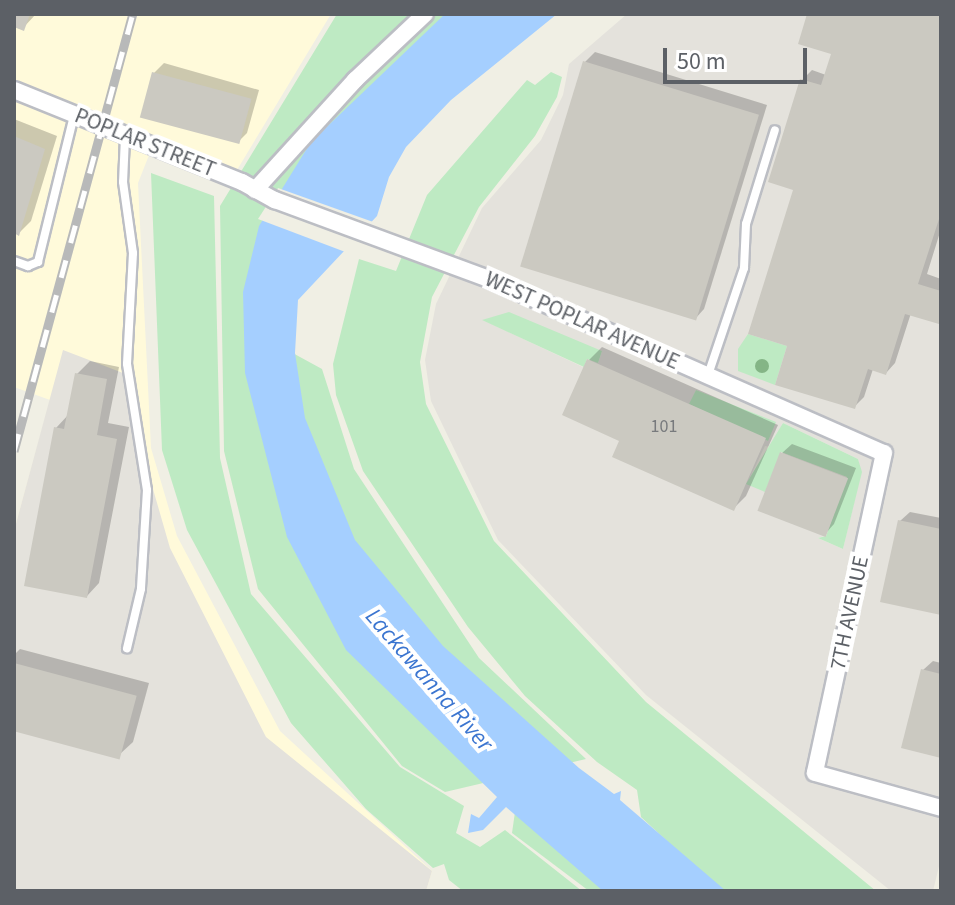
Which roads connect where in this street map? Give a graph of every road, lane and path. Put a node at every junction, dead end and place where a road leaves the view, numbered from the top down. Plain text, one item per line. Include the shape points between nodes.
1 (425, 14) edge
2 (14, 90) edge
3 (74, 115) junction
4 (775, 130) dead end
5 (125, 137) junction
6 (255, 190) junction
7 (275, 200) joint
8 (14, 261) edge
9 (708, 376) junction
10 (884, 453) joint
11 (127, 648) dead end
12 (941, 808) edge

1 - 6 street via 355,80
2 - 3 street, POPLAR STREET
3 - 5 street, POPLAR STREET
3 - 8 lane via 38,262 28,266
4 - 9 lane via 746,224 744,268
5 - 6 street, POPLAR STREET
5 - 11 lane via 123,182 133,253 127,364 147,490 141,589
6 - 7 street, POPLAR STREET
7 - 9 street, WEST POPLAR AVENUE via 491,280
9 - 10 street, WEST POPLAR AVENUE
10 - 12 street, 7TH AVENUE via 815,773

